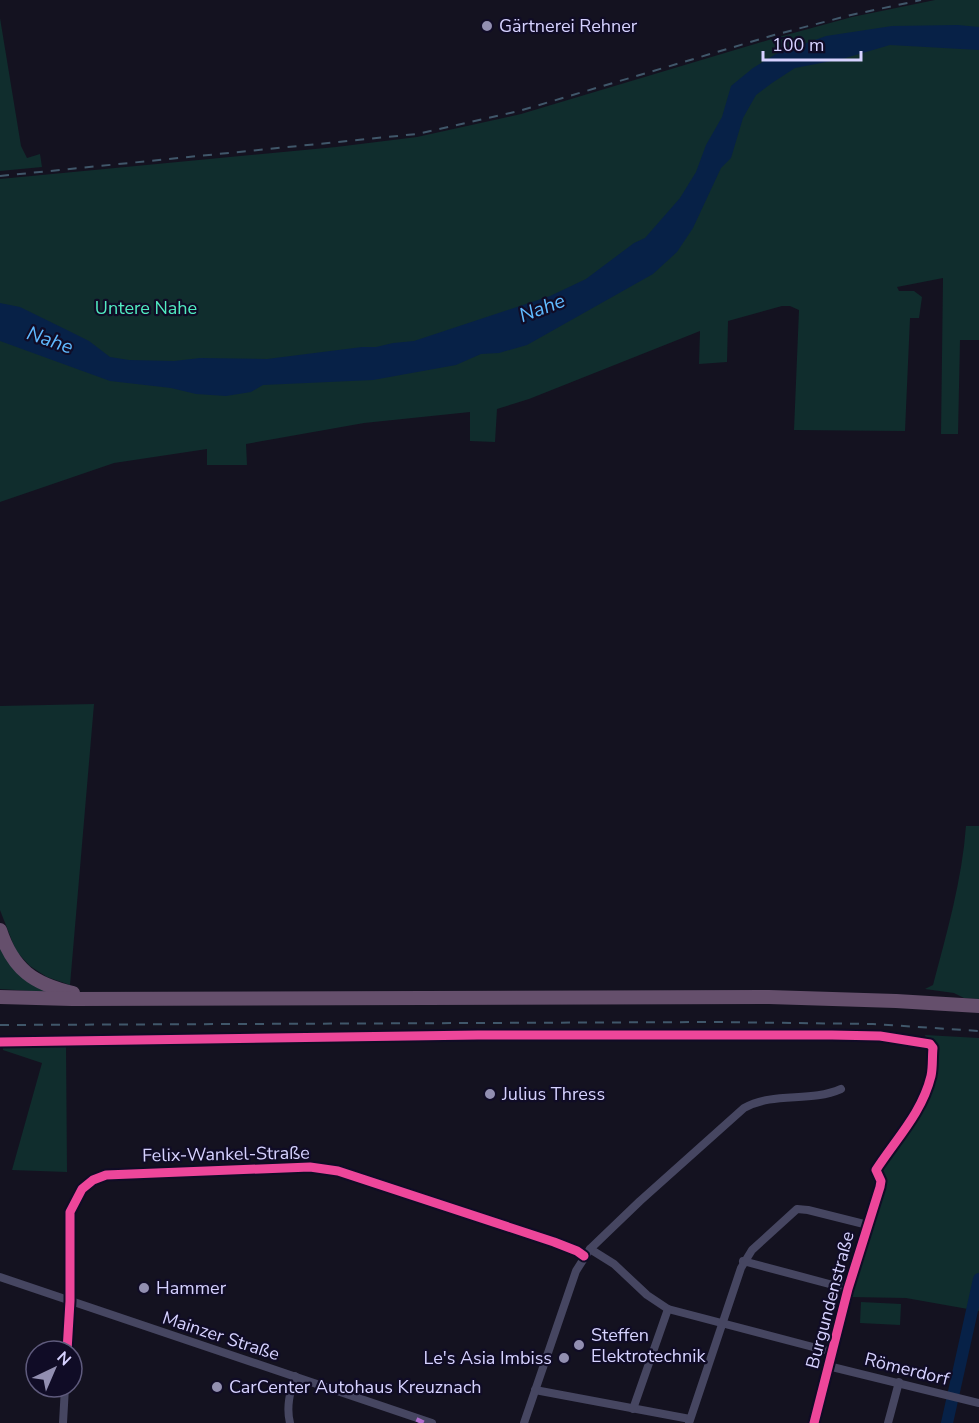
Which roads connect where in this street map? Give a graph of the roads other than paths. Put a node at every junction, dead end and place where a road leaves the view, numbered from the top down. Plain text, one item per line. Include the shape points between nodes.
1 (0, 930) edge
2 (0, 997) edge
3 (92, 998) junction
4 (0, 1006) edge
5 (979, 1006) edge
6 (979, 1014) edge
7 (841, 1089) dead end
8 (880, 1186) dead end
9 (868, 1225) junction
10 (590, 1249) junction
11 (584, 1256) junction
12 (743, 1261) junction
13 (0, 1277) edge
14 (848, 1289) junction
15 (70, 1301) junction
16 (668, 1309) junction
17 (722, 1323) junction
18 (68, 1339) edge
19 (832, 1352) junction
20 (828, 1366) junction
21 (295, 1376) junction
22 (899, 1382) junction
23 (535, 1390) junction
24 (64, 1399) edge
25 (979, 1403) edge
26 (633, 1410) junction
27 (420, 1421) edge
28 (689, 1421) edge
29 (63, 1423) edge
30 (290, 1423) edge
31 (432, 1423) edge
32 (524, 1423) edge
33 (814, 1423) edge
34 (888, 1423) edge

1 - 3 highway via 12,958 34,979
2 - 3 highway
3 - 5 highway via 769,997
4 - 6 highway via 769,1004
7 - 10 street via 817,1097 765,1099 744,1108
8 - 9 street, Burgundenstraße
9 - 12 street via 797,1209
9 - 14 street, Burgundenstraße
10 - 11 street
10 - 16 street
11 - 15 street, Felix-Wankel-Straße via 554,1242 338,1171 310,1167 118,1173 87,1184 70,1212
11 - 23 street
12 - 14 street
12 - 17 street
13 - 15 street, Mainzer Straße
14 - 19 street, Burgundenstraße
15 - 18 street, Felix-Wankel-Straße
15 - 21 street, Mainzer Straße
16 - 17 street
16 - 26 street
17 - 19 street
17 - 28 street
19 - 20 street, Burgundenstraße
20 - 22 street, Römerdorf
20 - 33 street, Burgundenstraße
21 - 27 street, Mainzer Straße
21 - 30 street via 289,1401
22 - 25 street, Römerdorf
22 - 34 street
23 - 26 street
23 - 32 street
24 - 29 street
26 - 28 street
27 - 31 street, Mainzer Straße

